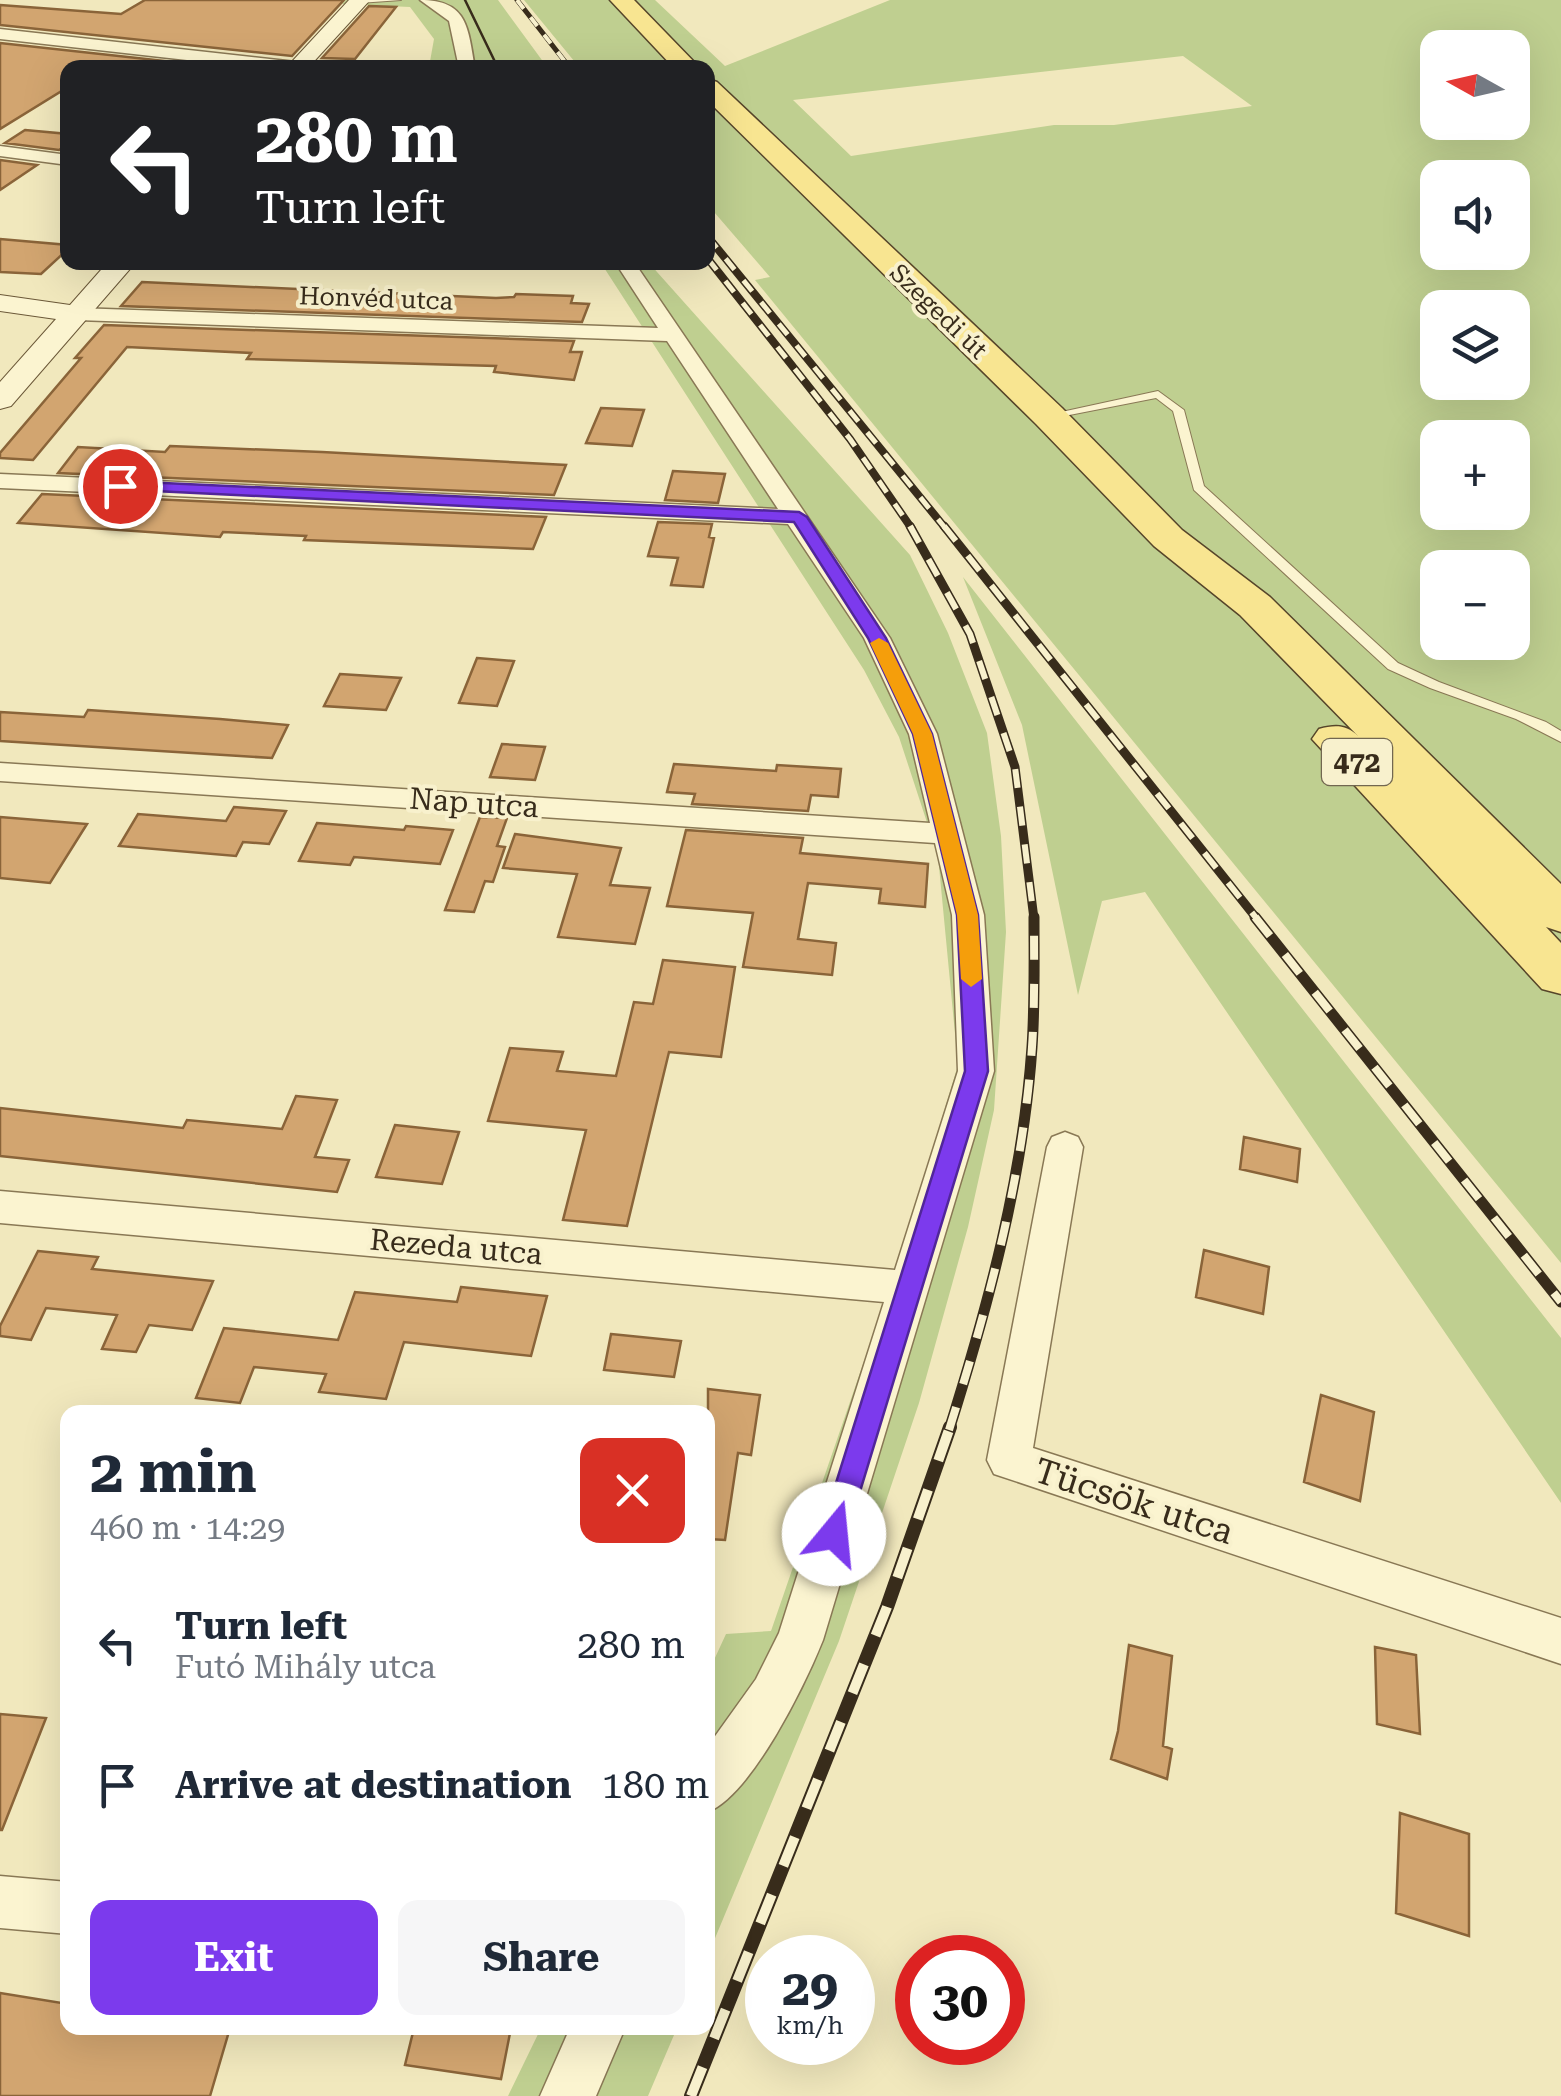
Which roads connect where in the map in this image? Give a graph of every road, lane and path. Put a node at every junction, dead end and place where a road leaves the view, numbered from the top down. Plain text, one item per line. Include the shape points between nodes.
1 (360, 0) edge
2 (396, 0) edge
3 (428, 0) edge
4 (621, 0) edge
5 (0, 34) edge
6 (233, 60) edge
7 (303, 60) edge
8 (466, 60) edge
9 (680, 60) edge
10 (715, 94) edge
11 (0, 152) edge
12 (60, 159) edge
13 (116, 270) edge
14 (629, 270) edge
15 (0, 302) edge
16 (77, 314) junction
17 (672, 335) junction
18 (0, 400) edge
19 (1049, 416) junction
20 (0, 480) edge
21 (799, 517) junction
22 (1168, 538) junction
23 (1561, 738) edge
24 (0, 772) edge
25 (948, 834) junction
26 (1561, 914) edge
27 (1561, 974) edge
28 (1065, 1147) dead end
29 (0, 1207) edge
30 (912, 1288) junction
31 (1561, 1640) edge
32 (715, 1777) edge
33 (0, 1902) edge
34 (60, 1907) edge
35 (595, 2035) edge
36 (568, 2096) edge

1 - 2 lane
1 - 7 street
3 - 8 street via 456,17
4 - 9 main road
5 - 6 street
10 - 19 main road, Szegedi út / 472
11 - 12 street
13 - 16 street
14 - 17 street
15 - 16 street
16 - 17 street, Honvéd utca
16 - 18 street
17 - 21 street
19 - 22 main road, Szegedi út / 472
19 - 23 lane via 1158,394 1178,410 1198,487 1392,666
20 - 21 street
21 - 25 street via 877,638 923,734
22 - 26 main road, Szegedi út / 472 via 1255,606
22 - 27 main road, Szegedi út / 472 via 1212,612
24 - 25 street, Nap utca
25 - 30 street via 968,915 976,1071
28 - 31 street, Tücsök utca via 1009,1460
29 - 30 street, Rezeda utca
30 - 32 street via 800,1640 773,1696
33 - 34 street
35 - 36 street

